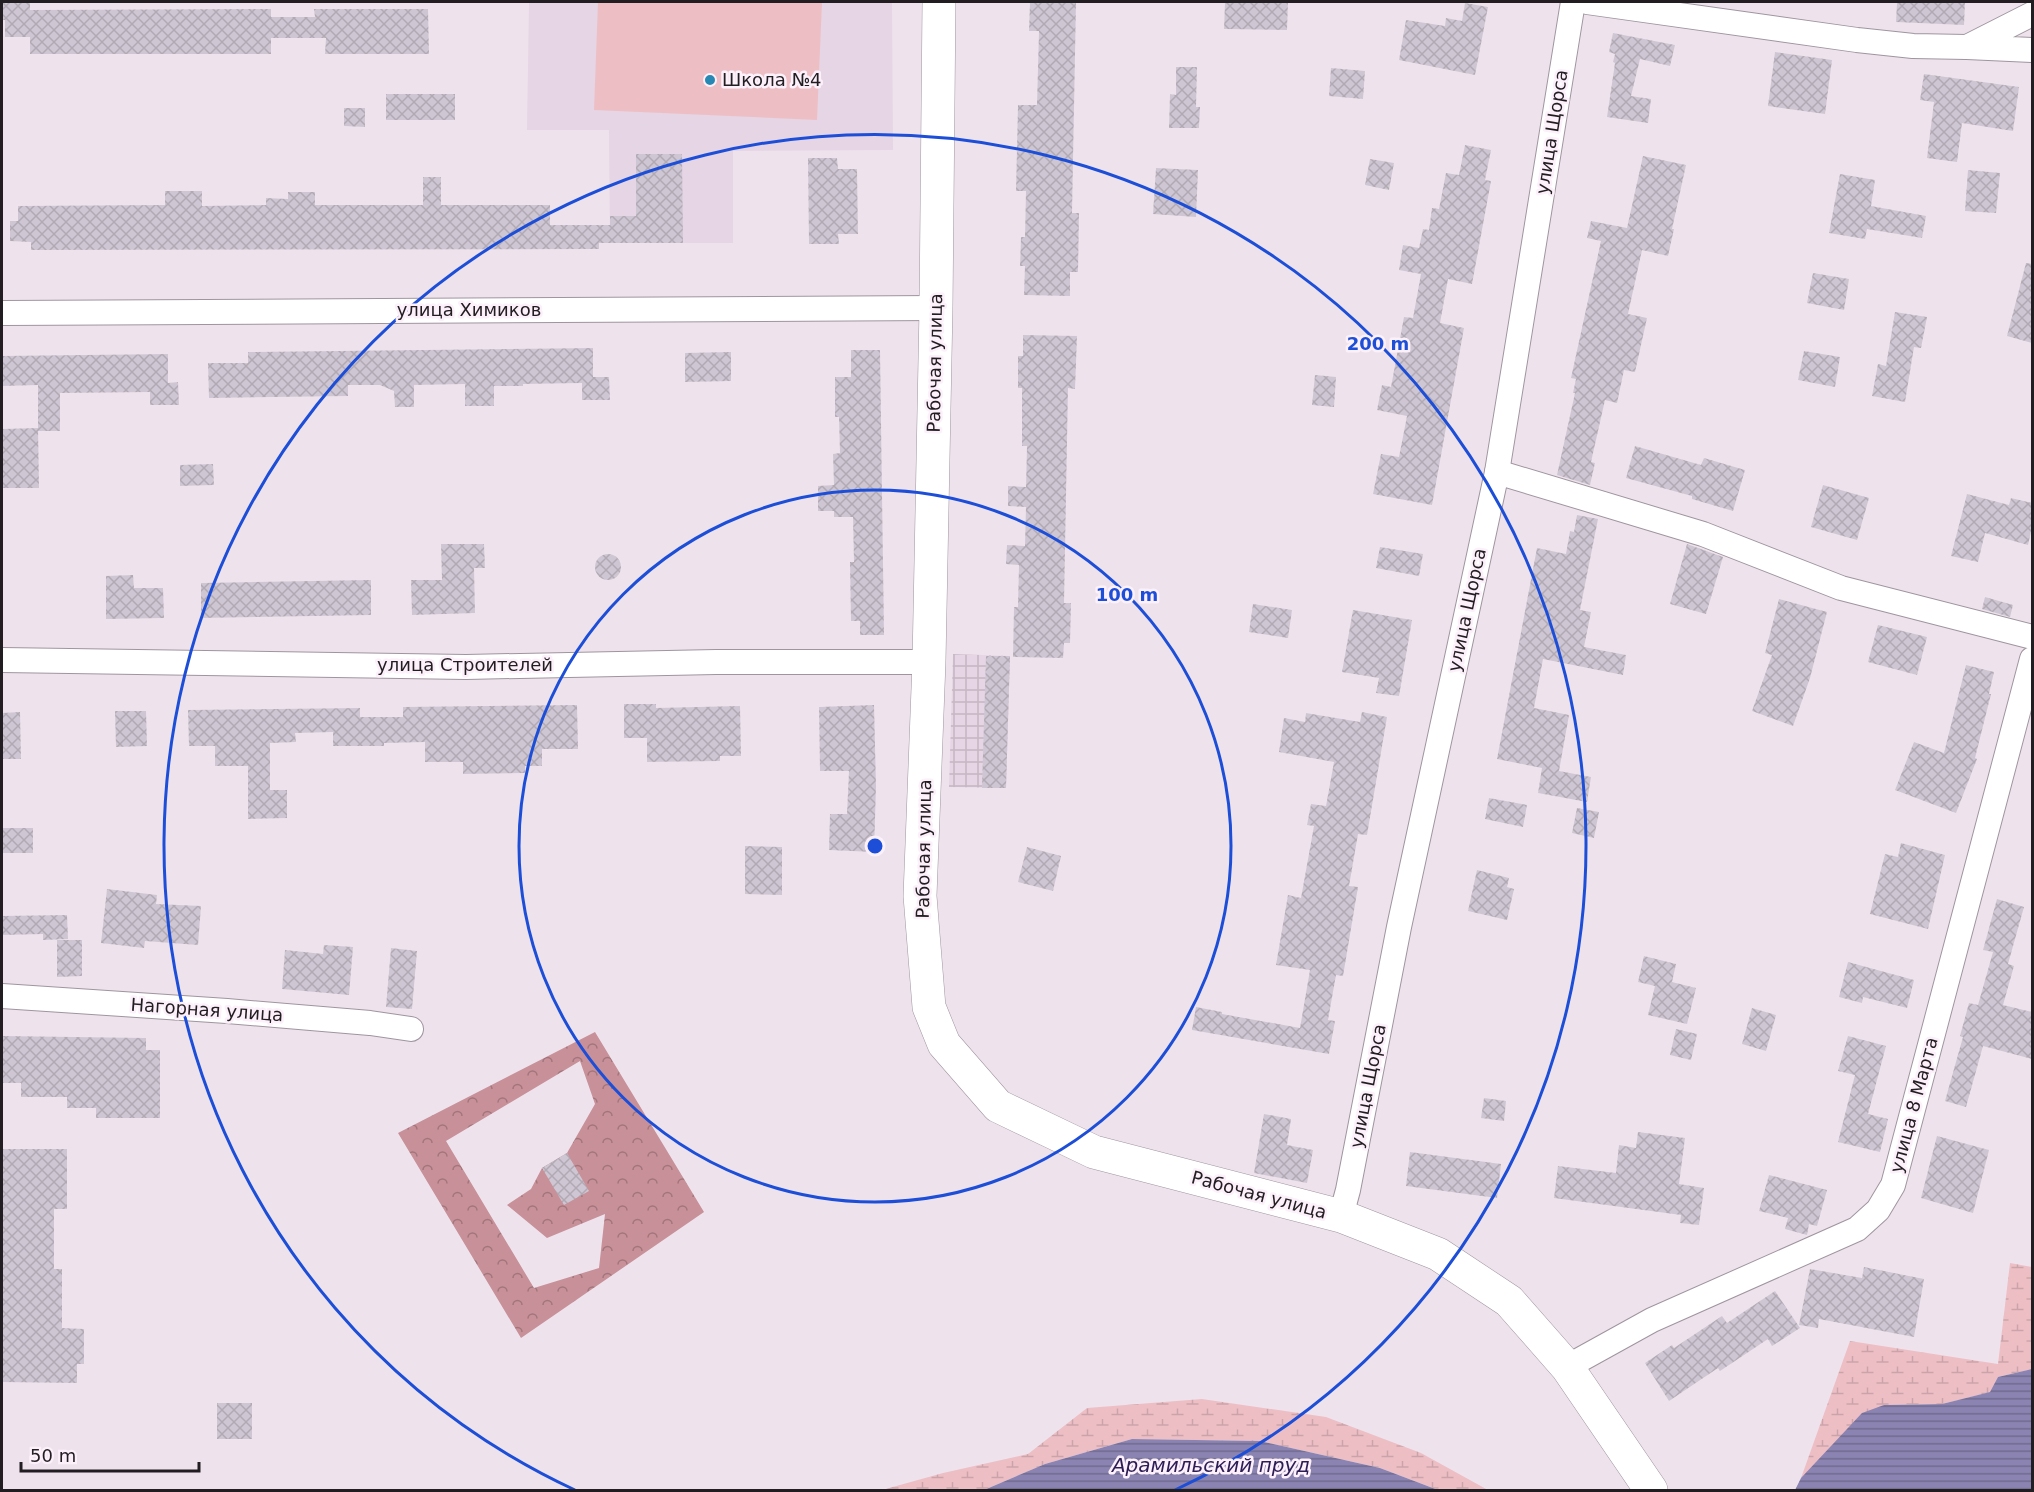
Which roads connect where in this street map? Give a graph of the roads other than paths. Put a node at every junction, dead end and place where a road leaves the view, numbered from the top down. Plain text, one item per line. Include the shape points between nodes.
1 (939, 2) edge
2 (1573, 2) edge
3 (1587, 2) edge
4 (2032, 14) edge
5 (1967, 47) junction
6 (2032, 50) edge
7 (936, 308) junction
8 (2, 313) edge
9 (1497, 472) junction
10 (2032, 638) edge
11 (2032, 659) edge
12 (2, 660) edge
13 (929, 662) junction
14 (2, 996) edge
15 (411, 1029) dead end
16 (1341, 1216) junction
17 (1567, 1367) junction
18 (1651, 1490) edge

1 - 7 main road, Рабочая улица
2 - 9 street, улица Щорса
3 - 5 street via 1857,40
4 - 5 street
5 - 6 street
7 - 8 street, улица Химиков
7 - 13 main road, Рабочая улица
9 - 10 street via 1703,534 1841,588
9 - 16 street, улица Щорса
11 - 17 street, улица 8 Марта via 1893,1185 1878,1210 1857,1229 1652,1320
12 - 13 street, улица Строителей via 466,667
13 - 16 main road, Рабочая улица via 920,896 928,1007 944,1044 998,1107 1094,1152
14 - 15 street, Нагорная улица via 239,1012
16 - 17 main road, Рабочая улица via 1438,1254 1509,1301
17 - 18 main road, Рабочая улица

